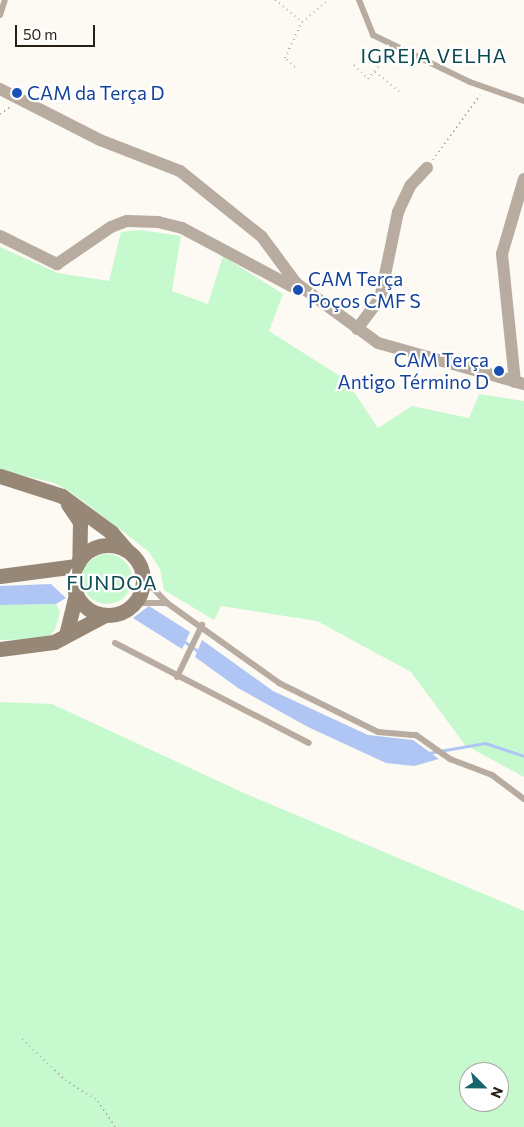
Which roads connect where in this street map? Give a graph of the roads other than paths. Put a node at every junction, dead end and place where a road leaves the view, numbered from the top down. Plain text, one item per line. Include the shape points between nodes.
1 (5, 0) edge
2 (359, 0) edge
3 (0, 15) edge
4 (0, 90) edge
5 (524, 101) edge
6 (427, 168) road end
7 (524, 179) edge
8 (0, 236) edge
9 (296, 283) junction
10 (357, 329) junction
11 (519, 383) edge
12 (0, 476) edge
13 (62, 496) junction
14 (126, 549) junction
15 (77, 564) junction
16 (44, 573) junction
17 (0, 576) edge
18 (143, 578) junction
19 (76, 594) junction
20 (136, 601) junction
21 (167, 603) junction
22 (105, 615) junction
23 (202, 625) junction
24 (66, 635) junction
25 (115, 643) dead end
26 (0, 649) edge
27 (177, 677) junction
28 (309, 744) dead end
29 (524, 798) edge

1 - 3 lane
2 - 5 lane via 370,31 395,47
4 - 9 street via 100,140 180,170 262,237
6 - 10 street via 410,186 398,212 380,299
7 - 11 street via 502,254
8 - 9 street via 57,264 112,227 128,221 158,222 182,228 291,286
9 - 10 street
10 - 11 street via 396,351
12 - 13 main road
13 - 14 main road via 111,532
13 - 15 main road via 80,522
14 - 15 main road via 100,546
14 - 18 main road via 138,561
15 - 16 main road
15 - 19 main road
16 - 17 main road
16 - 19 main road
18 - 20 main road
18 - 21 lane
19 - 22 main road
19 - 24 main road
20 - 21 lane
20 - 22 main road via 121,613
21 - 23 lane
22 - 24 main road
23 - 27 lane
23 - 29 lane via 304,697 378,732 423,739 450,759 492,775
24 - 26 main road via 48,644
25 - 27 lane
27 - 28 lane

